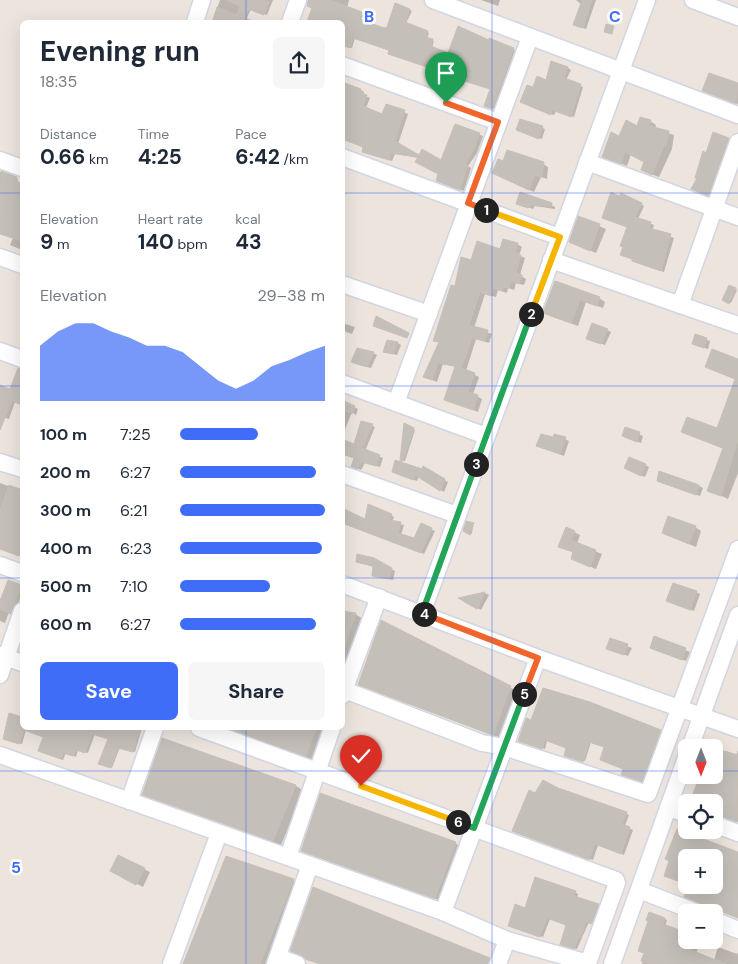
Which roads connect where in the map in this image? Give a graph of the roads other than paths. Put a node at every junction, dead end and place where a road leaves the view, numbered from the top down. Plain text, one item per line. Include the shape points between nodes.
1 (202, 0) edge
2 (298, 0) edge
3 (433, 0) edge
4 (647, 0) edge
5 (693, 0) edge
6 (454, 4) edge
7 (738, 17) edge
8 (196, 20) edge
9 (291, 20) edge
10 (530, 37) junction
11 (345, 67) edge
12 (620, 71) junction
13 (738, 115) edge
14 (498, 122) junction
15 (738, 142) edge
16 (345, 158) edge
17 (0, 160) edge
18 (587, 162) junction
19 (20, 167) edge
20 (468, 203) junction
21 (714, 208) junction
22 (738, 217) edge
23 (560, 237) junction
24 (0, 257) edge
25 (551, 260) junction
26 (20, 264) edge
27 (345, 285) edge
28 (680, 305) junction
29 (428, 314) junction
30 (738, 325) edge
31 (0, 351) edge
32 (20, 358) edge
33 (345, 384) edge
34 (396, 403) junction
35 (486, 436) junction
36 (0, 462) edge
37 (20, 468) edge
38 (345, 475) edge
39 (458, 515) junction
40 (738, 549) edge
41 (0, 564) edge
42 (20, 572) edge
43 (345, 585) edge
44 (379, 596) junction
45 (422, 613) junction
46 (738, 615) edge
47 (20, 616) edge
48 (3, 656) edge
49 (538, 658) junction
50 (20, 663) edge
51 (0, 675) edge
52 (345, 687) edge
53 (345, 693) edge
54 (679, 709) junction
55 (701, 716) junction
56 (738, 729) edge
57 (154, 730) edge
58 (204, 730) edge
59 (331, 730) edge
60 (693, 739) edge
61 (504, 747) junction
62 (0, 755) edge
63 (317, 771) junction
64 (678, 780) edge
65 (128, 801) junction
66 (668, 808) junction
67 (678, 811) edge
68 (723, 827) edge
69 (474, 828) junction
70 (219, 833) junction
71 (738, 833) edge
72 (288, 857) junction
73 (310, 866) junction
74 (639, 890) junction
75 (678, 905) edge
76 (443, 912) junction
77 (723, 924) edge
78 (738, 930) edge
79 (507, 940) junction
80 (277, 961) edge
81 (171, 964) edge
82 (297, 964) edge
83 (498, 964) edge
84 (612, 964) edge

1 - 8 street
2 - 9 street
3 - 6 street
4 - 12 street
5 - 7 street
6 - 10 street
10 - 12 street
10 - 14 street
11 - 14 street
12 - 13 street
12 - 18 street
14 - 20 street
15 - 21 street
16 - 20 street
17 - 19 street
18 - 21 street
18 - 23 street
20 - 23 street
20 - 29 street
21 - 22 street
21 - 28 street
23 - 25 street
24 - 26 street
25 - 28 street
25 - 35 street
27 - 29 street
28 - 30 street
29 - 34 street
31 - 32 street
33 - 34 street
34 - 35 street
35 - 39 street
36 - 37 street
38 - 39 street
39 - 45 street
40 - 54 street
41 - 42 street
43 - 44 street
44 - 45 street
44 - 52 street
45 - 49 street
46 - 55 street
47 - 48 street
48 - 50 street
48 - 51 street
49 - 54 street
49 - 61 street
53 - 61 street via 482,743
54 - 55 street
54 - 61 street via 648,794
55 - 56 street
55 - 60 street
57 - 65 street
58 - 63 street
59 - 63 street
61 - 69 street
62 - 65 street
63 - 69 street
63 - 72 street
64 - 66 street
65 - 70 street
66 - 67 street
66 - 74 street
68 - 71 street
69 - 76 street
69 - 79 street via 612,878 617,883 588,962
70 - 72 street
70 - 81 street
72 - 73 street
73 - 76 street
73 - 80 street
74 - 75 street
74 - 84 street
76 - 79 street
77 - 78 street
79 - 83 street
80 - 82 street

